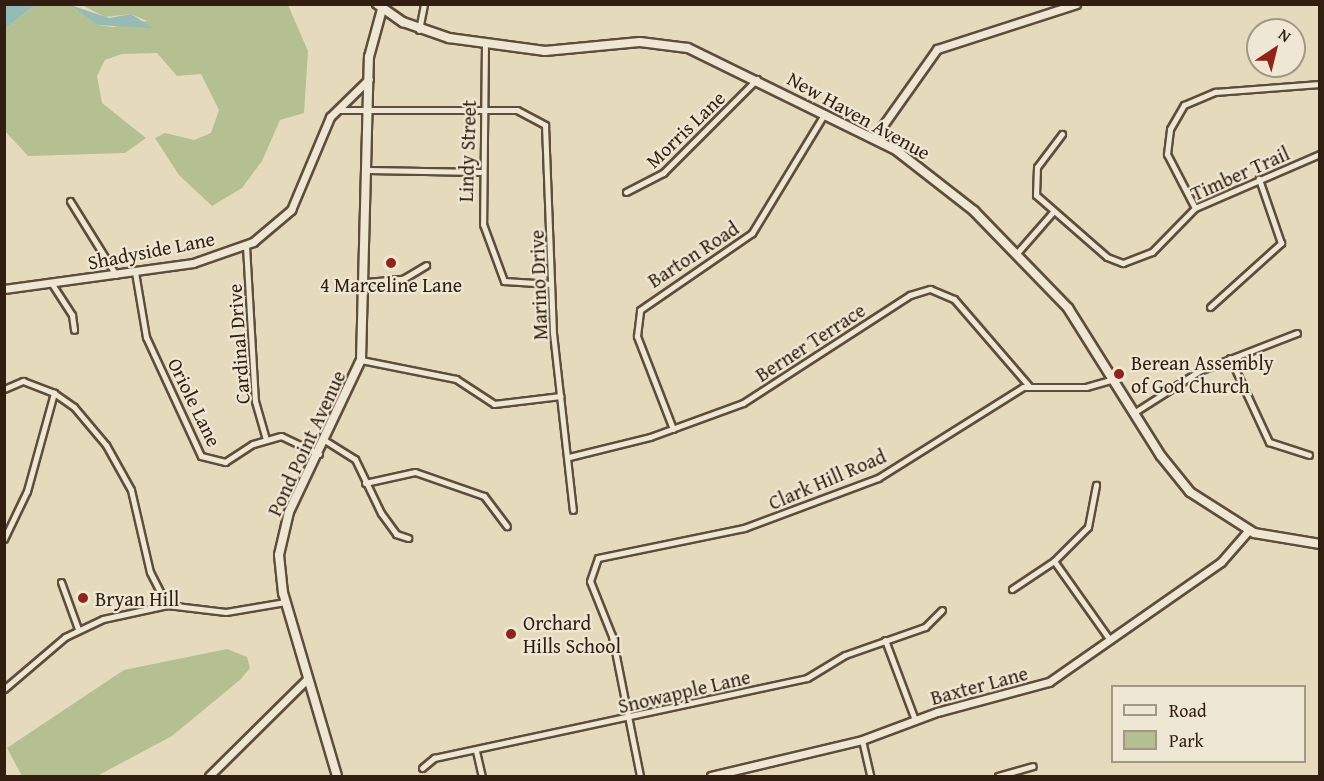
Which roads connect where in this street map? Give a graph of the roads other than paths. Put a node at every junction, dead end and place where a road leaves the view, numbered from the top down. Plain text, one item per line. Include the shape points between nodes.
1 (424, 4) edge
2 (1076, 4) edge
3 (379, 7) edge
4 (418, 30) junction
5 (485, 43) junction
6 (758, 78) junction
7 (369, 79) junction
8 (1320, 84) edge
9 (369, 108) junction
10 (483, 110) junction
11 (334, 113) junction
12 (825, 113) junction
13 (1062, 134) dead end
14 (874, 138) junction
15 (1320, 154) edge
16 (368, 170) junction
17 (480, 172) junction
18 (1259, 179) junction
19 (626, 192) dead end
20 (70, 201) dead end
21 (1195, 208) junction
22 (1052, 213) junction
23 (246, 246) junction
24 (1017, 253) junction
25 (426, 265) dead end
26 (135, 272) junction
27 (117, 275) junction
28 (366, 282) junction
29 (52, 284) junction
30 (551, 284) junction
31 (4, 289) edge
32 (1210, 307) dead end
33 (74, 330) dead end
34 (1297, 333) dead end
35 (1230, 358) junction
36 (361, 360) junction
37 (1115, 378) junction
38 (1029, 386) junction
39 (4, 388) edge
40 (54, 393) junction
41 (561, 396) junction
42 (1135, 412) junction
43 (673, 429) junction
44 (266, 440) junction
45 (326, 441) junction
46 (319, 454) junction
47 (1309, 455) dead end
48 (569, 457) junction
49 (365, 483) junction
50 (1096, 484) dead end
51 (573, 510) dead end
52 (507, 526) dead end
53 (1248, 531) junction
54 (408, 538) dead end
55 (4, 539) edge
56 (1320, 544) edge
57 (1054, 561) junction
58 (61, 582) dead end
59 (1011, 590) dead end
60 (285, 602) junction
61 (167, 604) junction
62 (942, 610) dead end
63 (78, 628) junction
64 (885, 640) junction
65 (1110, 640) junction
66 (308, 678) junction
67 (4, 689) edge
68 (627, 719) junction
69 (915, 720) junction
70 (862, 740) junction
71 (476, 751) junction
72 (1033, 766) dead end
73 (422, 768) dead end
74 (209, 777) edge
75 (337, 777) edge
76 (482, 777) edge
77 (640, 777) edge
78 (711, 777) edge
79 (870, 777) edge
80 (998, 777) edge

1 - 4 street
2 - 14 street via 937,49
3 - 4 main road, New Haven Avenue
3 - 7 main road, Pond Point Avenue via 372,31
4 - 5 main road, New Haven Avenue
5 - 6 main road, New Haven Avenue via 561,51 665,44 696,50
5 - 10 street, Lindy Street
6 - 12 main road, New Haven Avenue
6 - 19 street, Morris Lane via 663,173
7 - 9 main road, Pond Point Avenue
7 - 11 street, Shadyside Lane
8 - 21 street via 1215,92 1184,105 1170,129 1167,154
9 - 10 street, Marino Drive
9 - 11 street
9 - 16 main road, Pond Point Avenue
10 - 17 street, Lindy Street
10 - 30 street, Marino Drive via 528,112 547,129
11 - 23 street, Shadyside Lane via 297,202 270,231
12 - 14 main road, New Haven Avenue
12 - 43 street, Barton Road via 752,233 650,299 637,316 637,336
13 - 22 street, Timber Trail via 1055,137 1035,175 1036,195
14 - 24 main road, New Haven Avenue via 930,174
15 - 18 street, Timber Trail
16 - 17 street
16 - 28 main road, Pond Point Avenue
17 - 30 street, Lindy Street via 481,217 503,280
18 - 21 street, Timber Trail
18 - 32 street via 1281,243
20 - 27 street
21 - 22 street, Timber Trail via 1152,252 1127,263 1107,257
22 - 24 street
23 - 26 street, Shadyside Lane
23 - 44 street, Cardinal Drive via 255,400
24 - 37 main road, New Haven Avenue via 1079,321
25 - 28 street via 403,279
26 - 27 street, Shadyside Lane
26 - 44 street, Oriole Lane via 146,337 201,456 225,462
27 - 29 street, Shadyside Lane
28 - 36 main road, Pond Point Avenue
29 - 31 street, Shadyside Lane
29 - 33 street via 72,315
30 - 41 street, Marino Drive
34 - 35 street
35 - 42 street
35 - 47 street via 1269,442
36 - 41 street via 456,379 494,404
36 - 45 main road, Pond Point Avenue
37 - 38 street via 1086,387
37 - 42 main road, New Haven Avenue
38 - 43 street, Berner Terrace via 954,299 930,289 910,295 743,403
38 - 68 street, Clark Hill Road via 878,478 744,528 602,555 591,568 590,581 608,621
39 - 40 street via 23,381
40 - 55 street via 27,491
40 - 61 street via 79,412 116,459 142,526 150,572
41 - 48 street, Marino Drive
42 - 53 main road, New Haven Avenue via 1185,487
43 - 48 street, Berner Terrace
44 - 46 street via 287,437
45 - 46 main road, Pond Point Avenue
45 - 49 street via 355,459
46 - 60 main road, Pond Point Avenue via 281,541
48 - 51 street, Marino Drive
49 - 52 street via 416,472 484,495
49 - 54 street via 388,524
50 - 57 street via 1090,525
53 - 56 main road, New Haven Avenue
53 - 65 street, Baxter Lane via 1221,562
57 - 59 street
57 - 65 street
58 - 63 street
60 - 61 street via 226,612
60 - 66 main road, Pond Point Avenue
61 - 63 street
62 - 64 street, Snowapple Lane via 925,627
63 - 67 street
64 - 68 street, Snowapple Lane via 845,655 807,678
64 - 69 street
65 - 69 street, Baxter Lane via 1026,692
66 - 74 street
66 - 75 main road, Pond Point Avenue
68 - 71 street, Snowapple Lane
68 - 77 street
69 - 70 street, Baxter Lane
70 - 78 street, Baxter Lane
70 - 79 street
71 - 73 street, Snowapple Lane via 434,758
71 - 76 street
72 - 80 street

